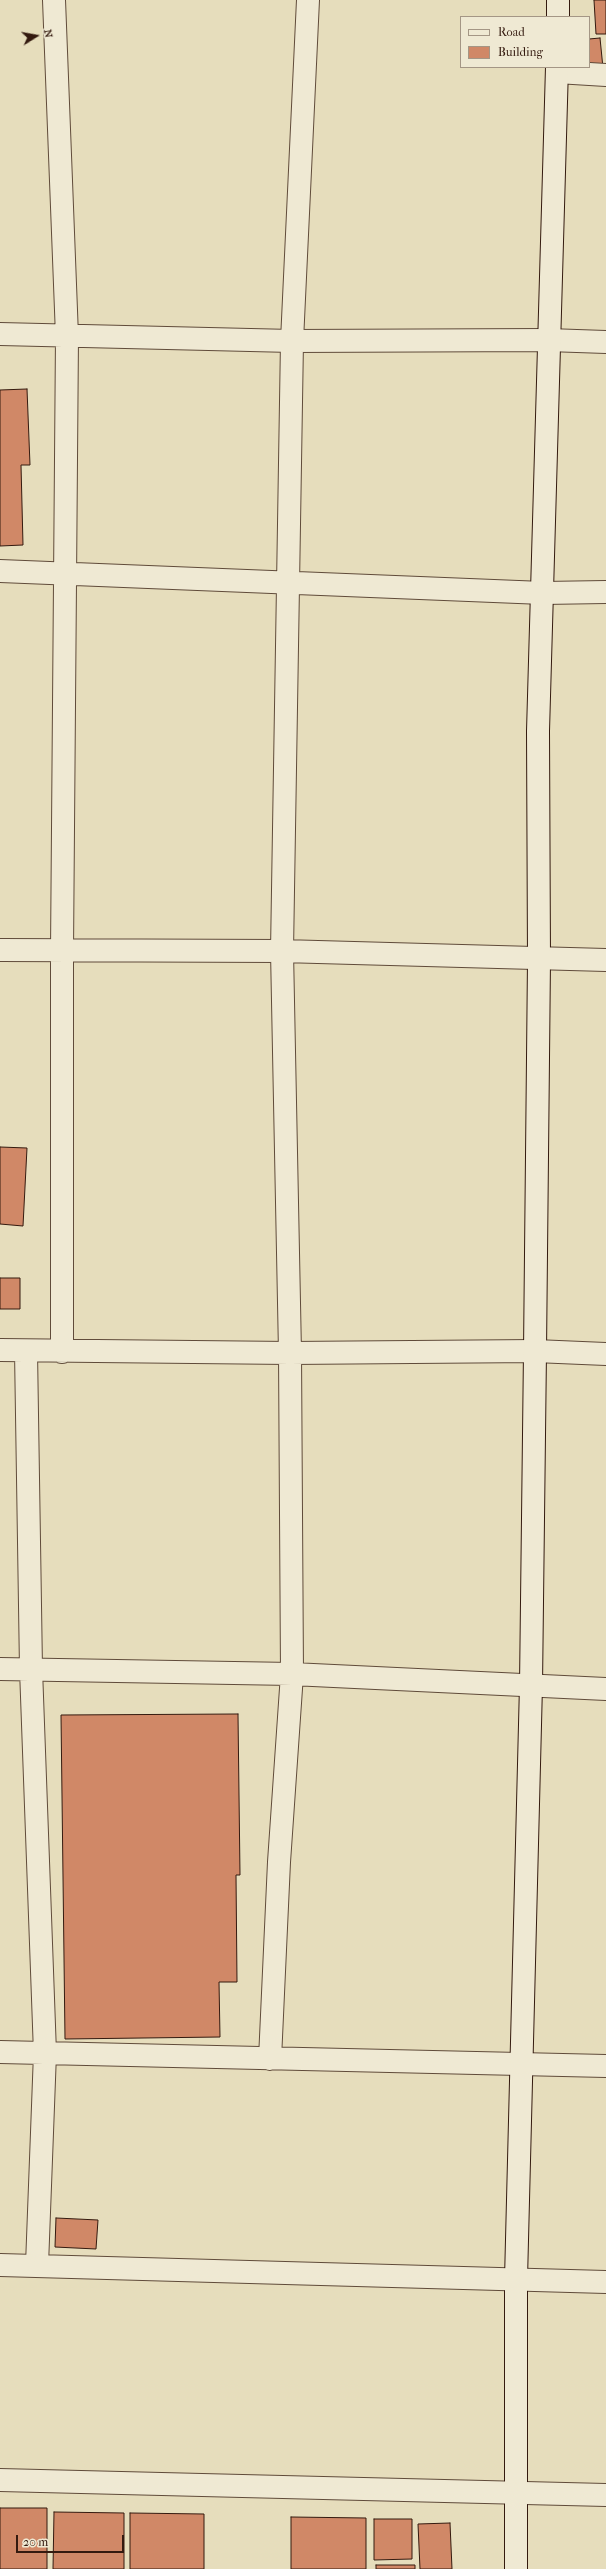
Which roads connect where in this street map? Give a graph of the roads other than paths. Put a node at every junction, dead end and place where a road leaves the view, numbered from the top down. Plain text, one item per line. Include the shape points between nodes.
1 (54, 0) edge
2 (308, 0) edge
3 (558, 0) edge
4 (558, 16) edge
5 (557, 69) edge
6 (606, 75) edge
7 (0, 334) edge
8 (67, 336) junction
9 (548, 340) junction
10 (292, 341) junction
11 (606, 342) edge
12 (0, 570) edge
13 (64, 572) junction
14 (288, 583) junction
15 (606, 592) edge
16 (543, 593) junction
17 (0, 950) edge
18 (62, 950) junction
19 (282, 951) junction
20 (539, 960) junction
21 (606, 960) edge
22 (0, 1350) edge
23 (26, 1351) junction
24 (62, 1352) junction
25 (535, 1352) junction
26 (290, 1353) junction
27 (606, 1354) edge
28 (0, 1669) edge
29 (31, 1669) junction
30 (292, 1674) junction
31 (531, 1685) junction
32 (606, 1689) edge
33 (0, 2052) edge
34 (45, 2053) junction
35 (270, 2059) junction
36 (521, 2065) junction
37 (606, 2066) edge
38 (0, 2265) edge
39 (37, 2265) junction
40 (516, 2280) junction
41 (606, 2282) edge
42 (0, 2480) edge
43 (515, 2492) junction
44 (606, 2494) edge
45 (516, 2569) edge

1 - 8 street
2 - 10 street
3 - 4 street
5 - 6 street
5 - 9 street
7 - 8 street
8 - 10 street
8 - 13 street
9 - 10 street
9 - 11 street
9 - 16 street
10 - 14 street
12 - 13 street
13 - 14 street
13 - 18 street
14 - 16 street
14 - 19 street
15 - 16 street
16 - 20 street via 538,731
17 - 18 street
18 - 19 street
18 - 24 street
19 - 20 street
19 - 26 street
20 - 21 street
20 - 25 street
22 - 23 street
23 - 24 street
23 - 29 street
24 - 26 street
25 - 26 street
25 - 27 street
25 - 31 street
26 - 30 street
28 - 29 street
29 - 30 street
29 - 34 street
30 - 31 street
30 - 35 street via 278,1862
31 - 32 street
31 - 36 street
33 - 34 street
34 - 35 street
34 - 39 street
35 - 36 street
36 - 37 street
36 - 40 street
38 - 39 street
39 - 40 street
40 - 41 street
40 - 43 street
42 - 43 street
43 - 44 street
43 - 45 street

